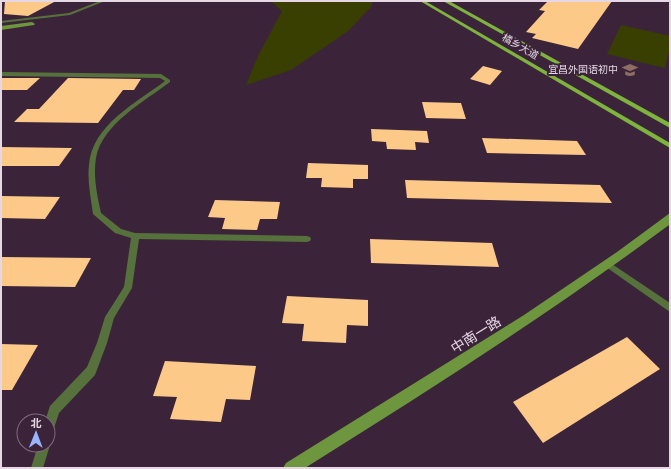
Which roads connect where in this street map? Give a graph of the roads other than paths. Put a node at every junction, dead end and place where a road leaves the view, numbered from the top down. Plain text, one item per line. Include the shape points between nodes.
1 (103, 1) edge
2 (422, 1) edge
3 (445, 1) edge
4 (1, 22) edge
5 (32, 24) dead end
6 (1, 28) edge
7 (1, 74) edge
8 (670, 126) edge
9 (670, 146) edge
10 (670, 217) edge
11 (135, 236) junction
12 (307, 239) dead end
13 (609, 265) junction
14 (670, 308) edge
15 (53, 413) edge
16 (41, 453) edge
17 (36, 468) edge
18 (291, 468) edge

1 - 4 lane via 70,14
2 - 9 main road, 橘乡大道
3 - 8 main road, 橘乡大道
5 - 6 street
7 - 11 lane via 161,76 168,81 133,106 106,130 95,150 92,174 97,214 118,231
10 - 13 street, 中南一路
11 - 12 lane
11 - 15 lane via 128,288 110,317 91,371
13 - 14 lane
13 - 18 street, 中南一路 via 499,339
16 - 17 lane

